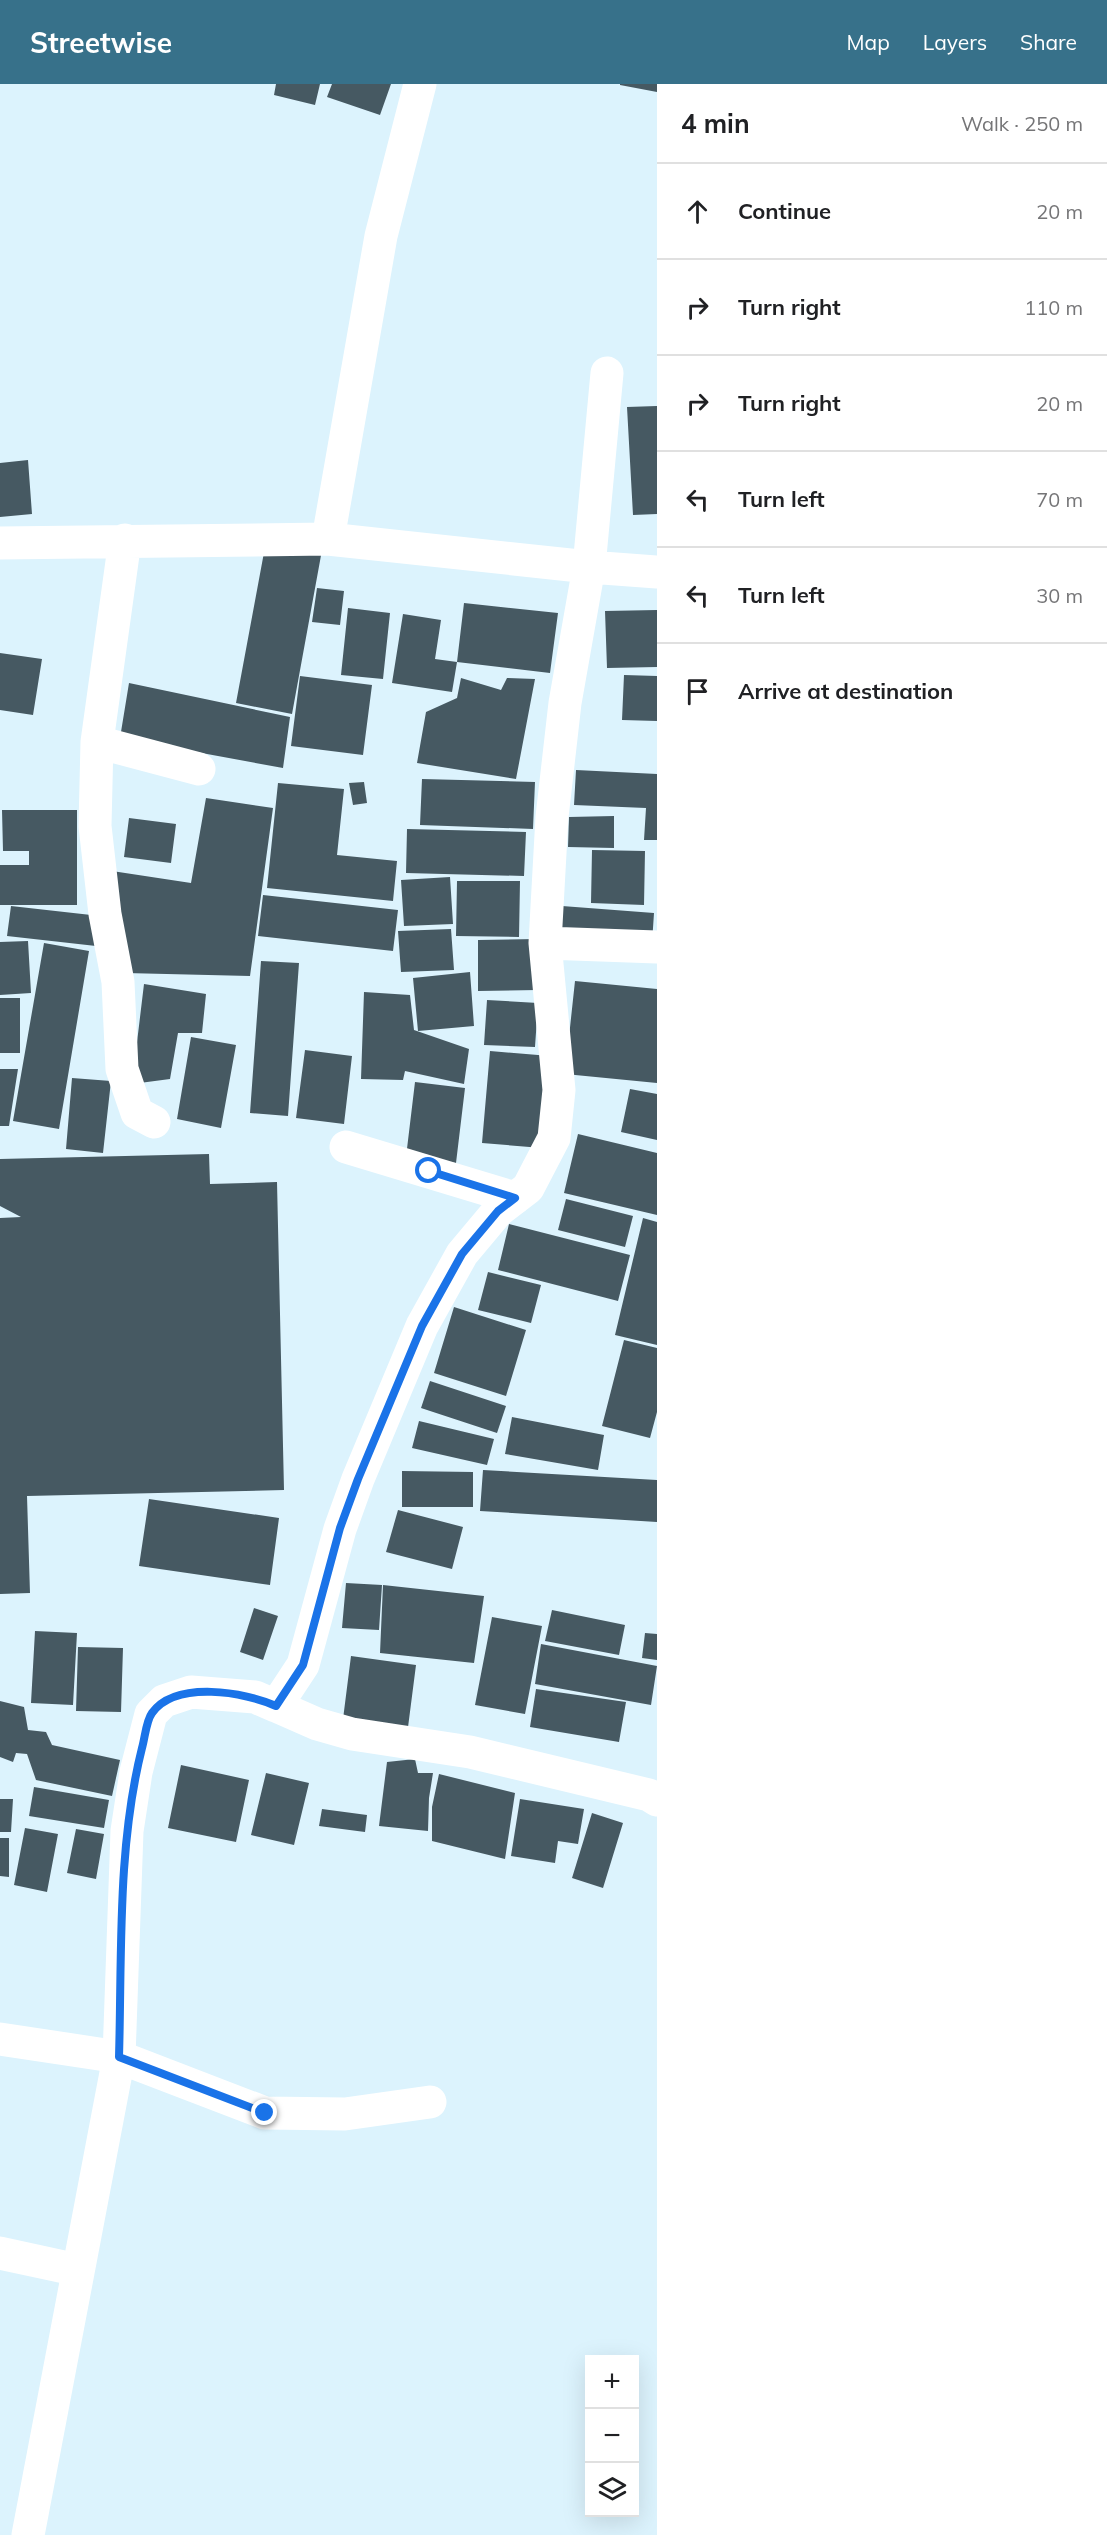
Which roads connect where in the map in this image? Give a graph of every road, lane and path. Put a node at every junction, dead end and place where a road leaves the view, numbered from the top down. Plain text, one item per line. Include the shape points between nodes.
1 (420, 84) edge
2 (607, 374) dead end
3 (328, 539) junction
4 (125, 540) junction
5 (0, 543) edge
6 (589, 567) junction
7 (657, 572) edge
8 (97, 742) junction
9 (199, 769) dead end
10 (545, 943) junction
11 (657, 947) edge
12 (154, 1122) dead end
13 (346, 1147) dead end
14 (515, 1198) junction
15 (276, 1706) junction
16 (657, 1800) edge
17 (0, 2039) edge
18 (119, 2057) junction
19 (430, 2102) dead end
20 (0, 2253) edge
21 (78, 2270) junction
22 (27, 2535) edge

1 - 3 street via 381,236
2 - 6 street
3 - 4 street
3 - 6 street
4 - 5 street
4 - 8 street
6 - 7 street
6 - 10 street via 552,818
8 - 9 street
8 - 12 street via 95,826 118,982 122,1069 137,1113
10 - 11 street
10 - 14 street via 558,1111 554,1138 528,1188
13 - 14 street
14 - 15 street via 498,1211 462,1254 422,1326 344,1519 303,1665
15 - 16 street via 352,1734 470,1752
15 - 18 street via 255,1697 191,1692 164,1701 151,1714 136,1772 127,1831
17 - 18 street
18 - 19 street via 265,2113 345,2114
18 - 21 street
20 - 21 street
21 - 22 street

